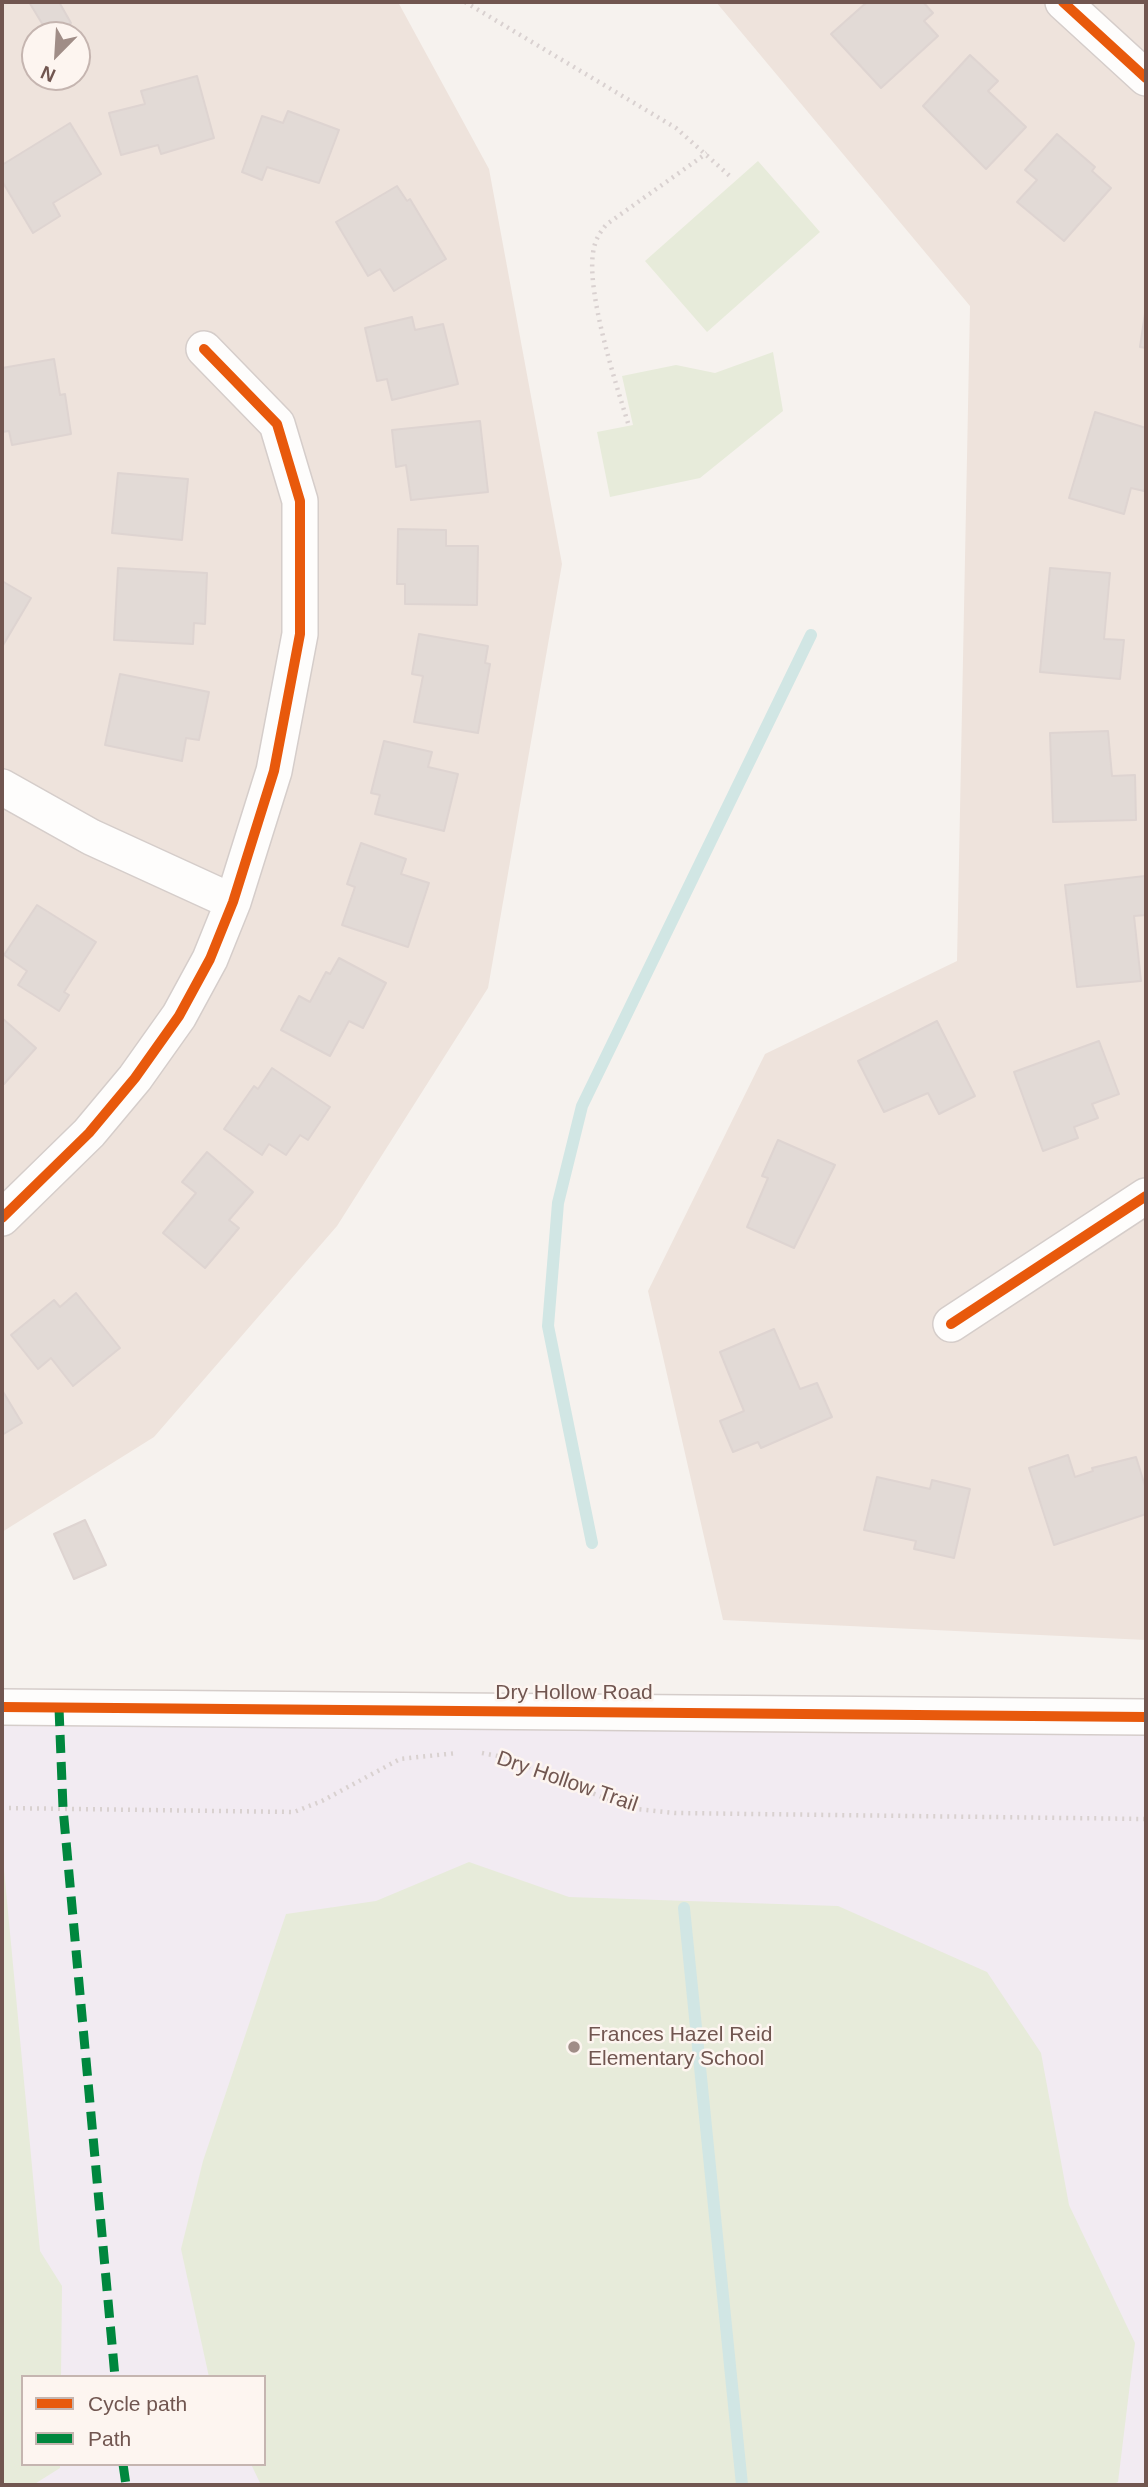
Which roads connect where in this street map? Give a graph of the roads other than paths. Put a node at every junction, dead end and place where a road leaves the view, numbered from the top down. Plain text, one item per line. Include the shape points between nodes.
1 (1063, 2) edge
2 (1146, 78) edge
3 (204, 349) dead end
4 (2, 788) edge
5 (233, 902) junction
6 (1146, 1196) edge
7 (2, 1218) edge
8 (951, 1324) dead end
9 (2, 1707) edge
10 (1146, 1717) edge

1 - 2 street
3 - 5 street via 277,424 300,501 300,634 274,771
4 - 5 street via 91,837
5 - 7 street via 210,959 178,1016 135,1077 89,1133
6 - 8 street
9 - 10 street, Dry Hollow Road

